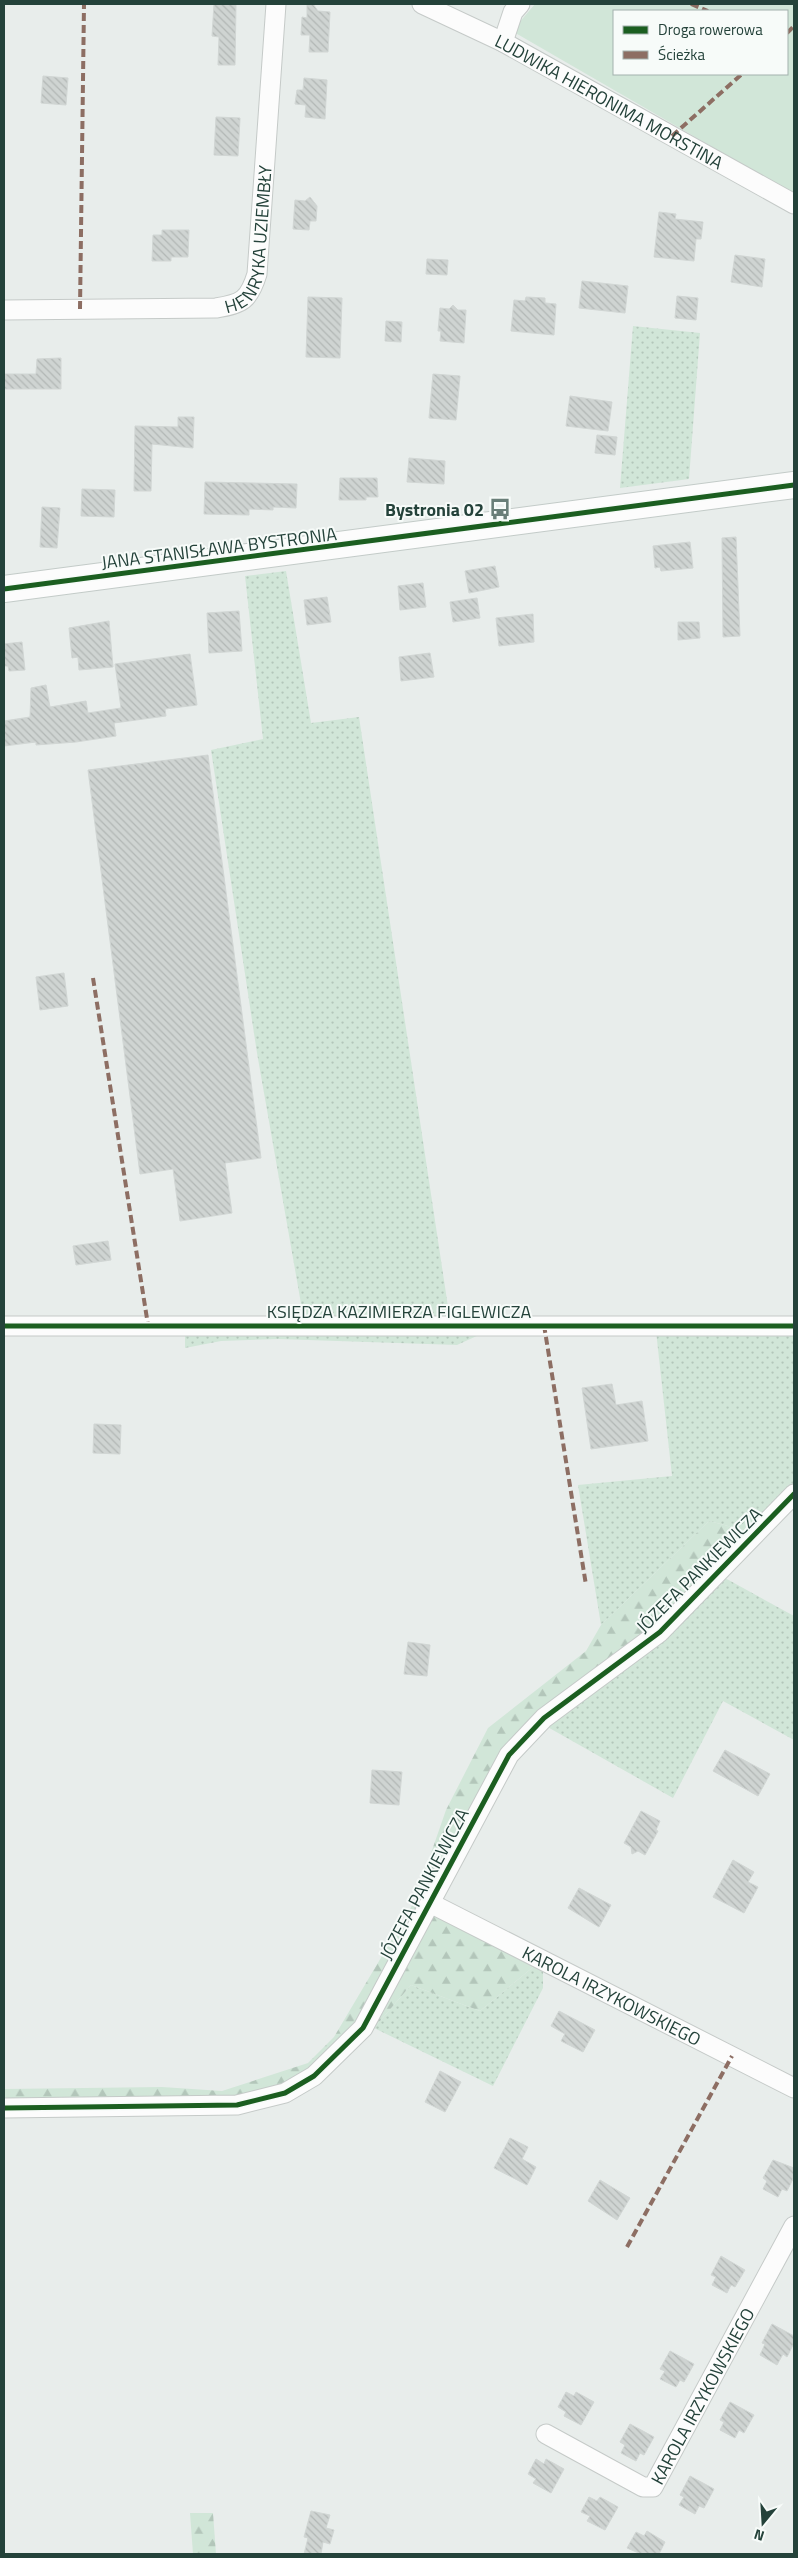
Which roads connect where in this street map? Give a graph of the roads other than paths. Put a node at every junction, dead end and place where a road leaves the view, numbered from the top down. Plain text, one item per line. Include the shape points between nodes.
1 (276, 4) edge
2 (422, 4) edge
3 (520, 4) edge
4 (503, 42) junction
5 (794, 204) edge
6 (4, 310) edge
7 (794, 485) edge
8 (4, 589) edge
9 (4, 1326) edge
10 (794, 1326) edge
11 (794, 1494) edge
12 (430, 1903) junction
13 (794, 2088) edge
14 (4, 2108) edge
15 (794, 2226) edge
16 (546, 2434) dead end

1 - 6 street, HENRYKA UZIEMBŁY via 257,274 252,292 236,304 216,308
2 - 4 street, LUDWIKA HIERONIMA MORSTINA
3 - 4 street via 513,12
4 - 5 street, LUDWIKA HIERONIMA MORSTINA
7 - 8 street, JANA STANISŁAWA BYSTRONIA
9 - 10 street, KSIĘDZA KAZIMIERZA FIGLEWICZA
11 - 12 street, JÓZEFA PANKIEWICZA via 660,1632 544,1718 509,1755
12 - 13 street, KAROLA IRZYKOWSKIEGO
12 - 14 street, JÓZEFA PANKIEWICZA via 363,2028 314,2076 285,2093 236,2105
15 - 16 street, KAROLA IRZYKOWSKIEGO via 653,2487 643,2487

